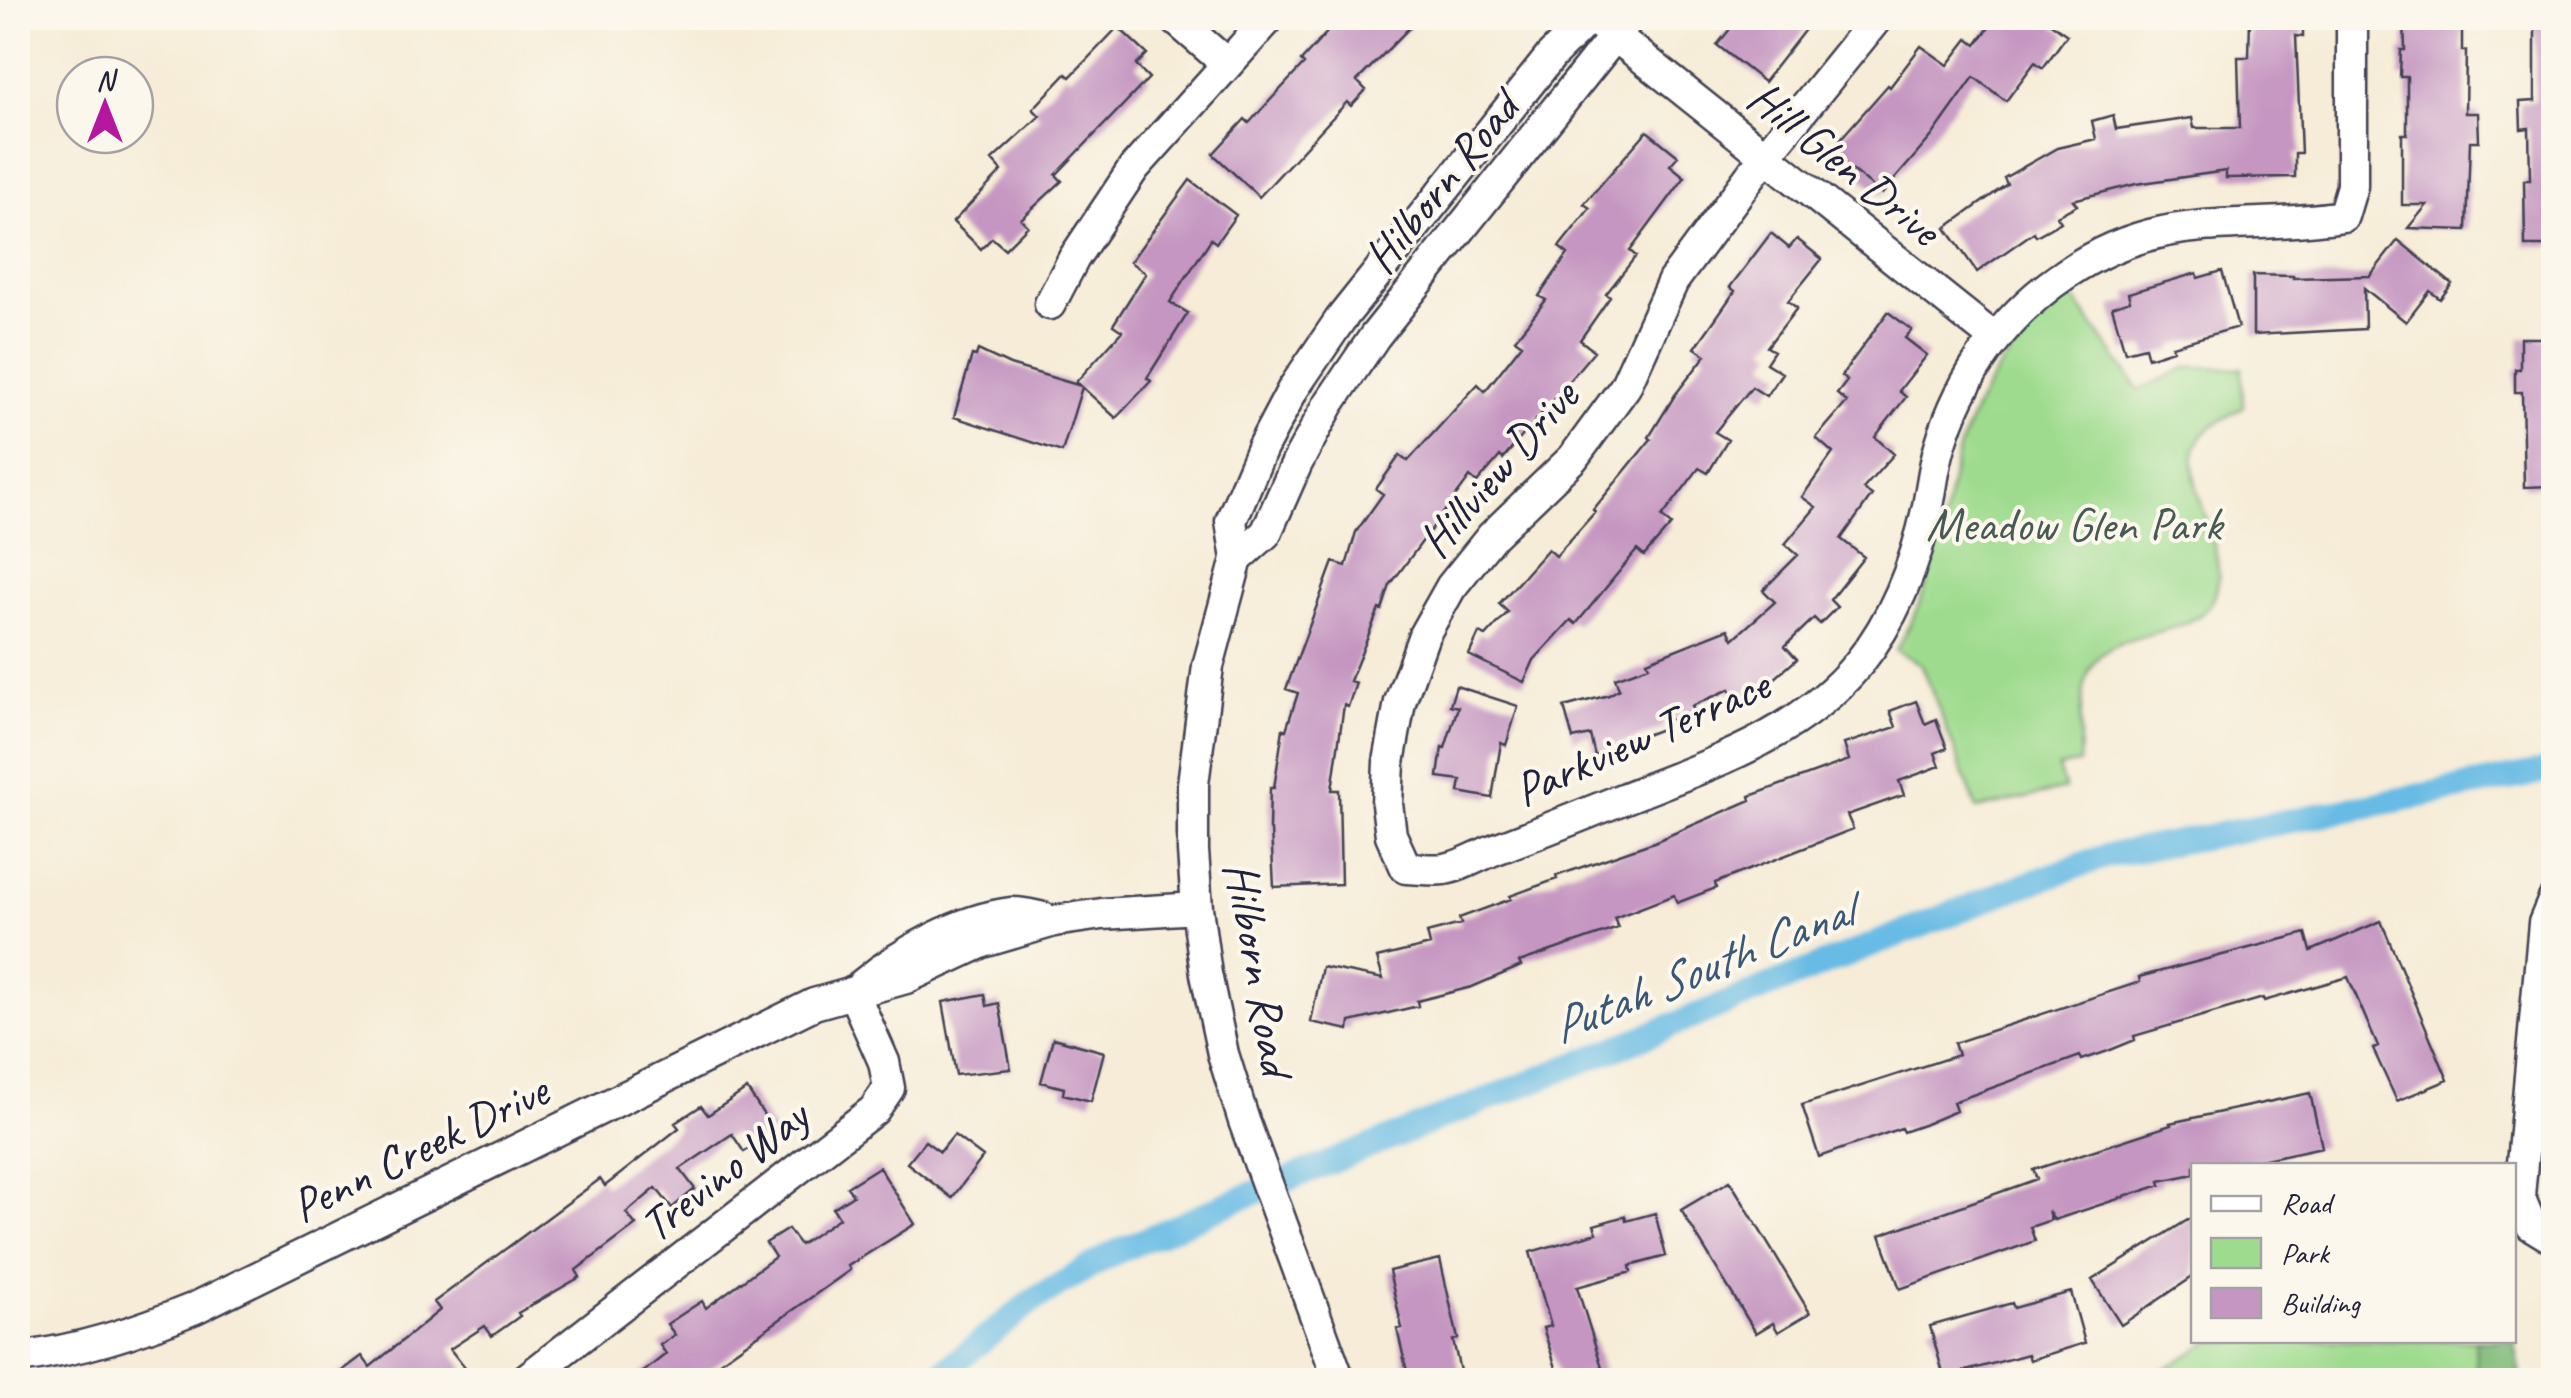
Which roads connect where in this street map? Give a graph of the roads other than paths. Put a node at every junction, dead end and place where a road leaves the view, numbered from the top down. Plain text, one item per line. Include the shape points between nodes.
1 (1174, 18) edge
2 (1269, 18) edge
3 (1878, 18) edge
4 (2352, 18) edge
5 (1606, 22) edge
6 (1226, 64) junction
7 (1766, 155) junction
8 (1050, 304) dead end
9 (1995, 339) junction
10 (1406, 868) joint
11 (2554, 899) edge
12 (1198, 908) junction
13 (1054, 921) junction
14 (930, 942) junction
15 (983, 942) junction
16 (853, 992) junction
17 (2554, 1239) edge
18 (18, 1358) edge
19 (525, 1380) edge
20 (1338, 1380) edge

1 - 6 street
2 - 6 street
3 - 7 street, Hillview Drive
4 - 9 street, Parkview Terrace via 2352,186 2343,216 2214,222 2120,244 2066,273
5 - 7 street, Hill Glen Drive
5 - 12 street, Hilborn Road via 1374,336 1313,434 1266,533 1237,559 1200,717 1192,851
6 - 8 street via 1134,168
7 - 9 street, Hill Glen Drive
7 - 10 street, Hillview Drive via 1673,280 1625,387 1573,458 1492,536 1424,635 1400,702 1389,762 1391,835
9 - 10 street, Parkview Terrace via 1956,402 1914,564 1888,621 1858,664 1815,706 1755,746 1612,804 1445,869
11 - 17 street via 2544,923 2519,1196 2530,1225
12 - 13 street, Penn Creek Drive
12 - 20 street, Hilborn Road via 1224,1054
13 - 14 street, Penn Creek Drive via 1016,912
13 - 15 street, Penn Creek Drive
14 - 15 street, Penn Creek Drive
14 - 16 street, Penn Creek Drive via 898,956
15 - 16 street, Penn Creek Drive via 906,978
16 - 18 street, Penn Creek Drive via 814,1004 196,1308 126,1336
16 - 19 street, Trevino Way via 889,1088 874,1110

